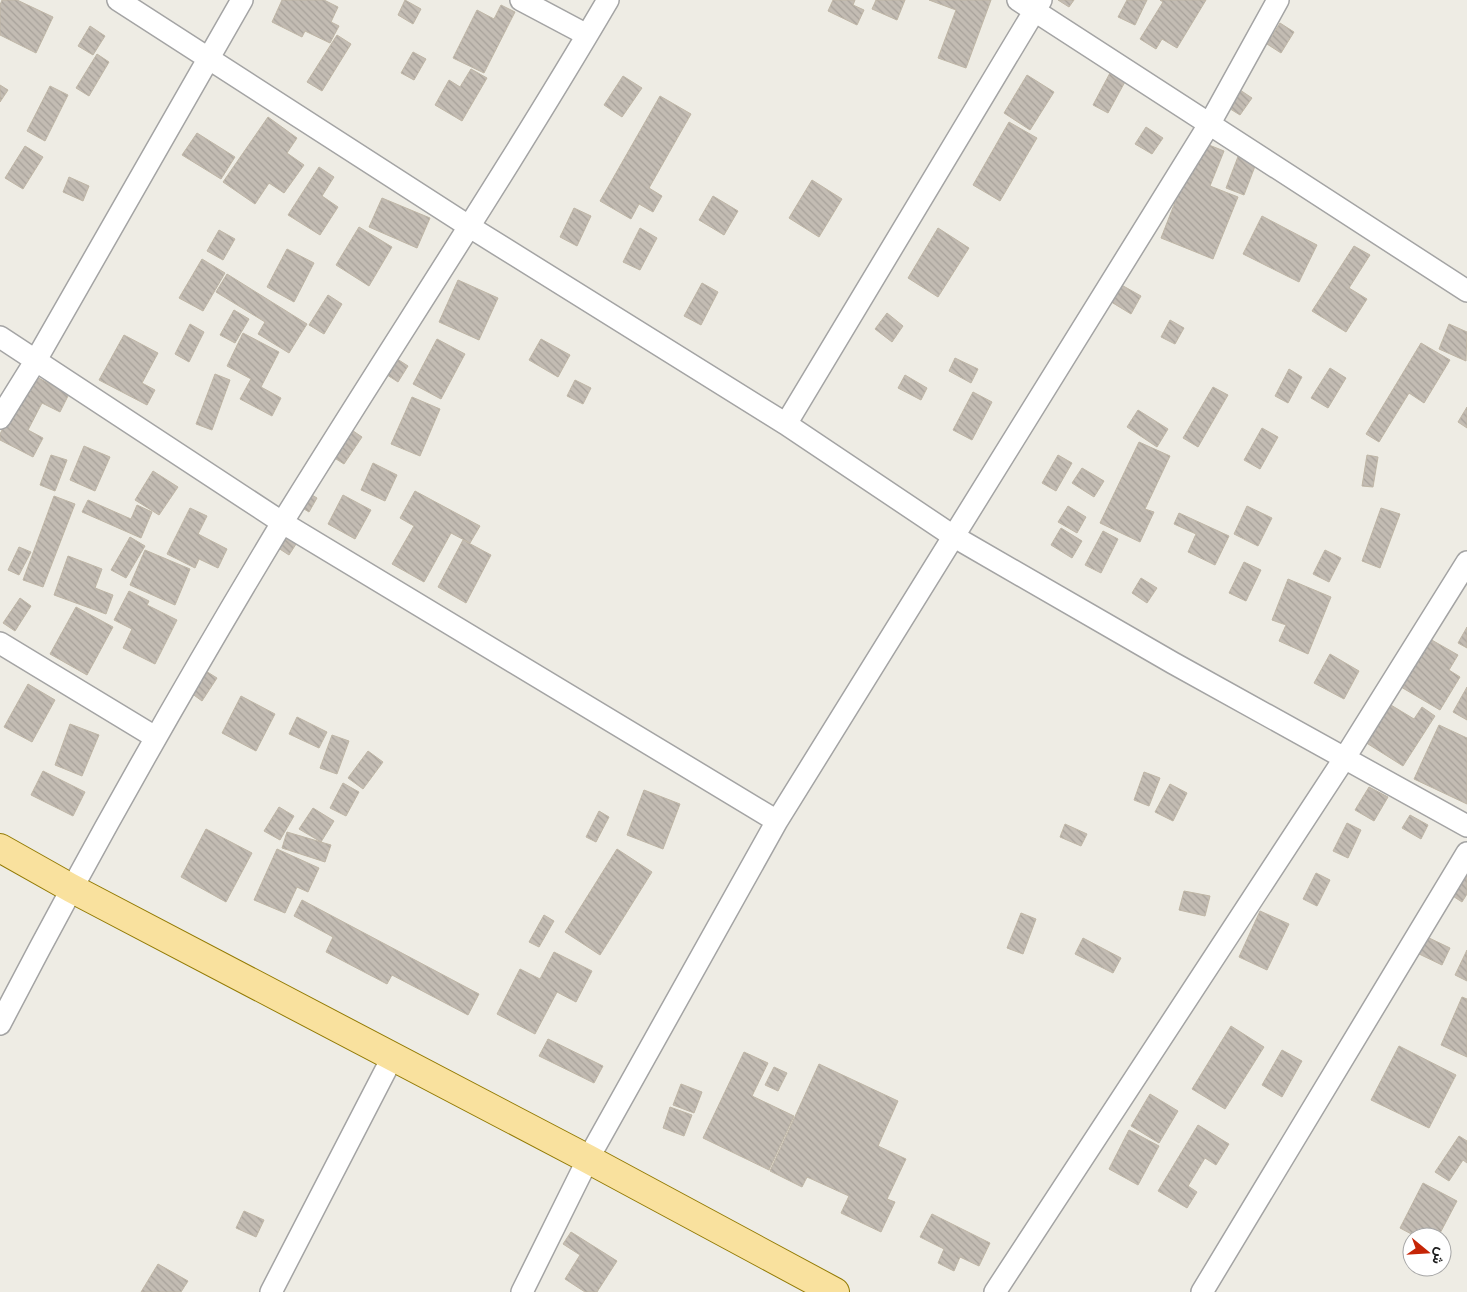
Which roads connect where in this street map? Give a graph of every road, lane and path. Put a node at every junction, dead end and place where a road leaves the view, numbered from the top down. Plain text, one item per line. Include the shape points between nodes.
1 (118, 0) edge
2 (242, 0) edge
3 (521, 0) edge
4 (608, 0) edge
5 (1278, 0) edge
6 (1031, 4) edge
7 (587, 36) junction
8 (208, 58) junction
9 (1210, 123) junction
10 (470, 227) junction
11 (1467, 291) edge
12 (0, 337) edge
13 (36, 360) junction
14 (0, 418) edge
15 (786, 424) junction
16 (283, 523) junction
17 (953, 536) junction
18 (1467, 562) edge
19 (0, 642) edge
20 (156, 738) junction
21 (1344, 759) junction
22 (777, 821) junction
23 (1467, 826) edge
24 (0, 848) edge
25 (1467, 853) edge
26 (71, 888) junction
27 (0, 1024) edge
28 (393, 1056) junction
29 (588, 1159) junction
30 (804, 1285) edge
31 (271, 1292) edge
32 (522, 1292) edge
33 (835, 1292) edge
34 (995, 1292) edge
35 (1202, 1292) edge

1 - 8 street
2 - 8 street
3 - 7 street
4 - 7 street
5 - 9 street
6 - 9 street
6 - 15 street
7 - 10 street
8 - 10 street
8 - 13 street
9 - 11 street
9 - 17 street
10 - 15 street
10 - 16 street
12 - 13 street
13 - 14 street
13 - 16 street
15 - 17 street
16 - 20 street
16 - 22 street
17 - 21 street
17 - 22 street
18 - 21 street
19 - 20 street
20 - 26 street
21 - 23 street
21 - 34 street
22 - 29 street
24 - 26 main road
25 - 35 street
26 - 27 street
26 - 28 main road
28 - 29 main road
28 - 31 street
29 - 30 main road
29 - 32 street
30 - 33 main road

